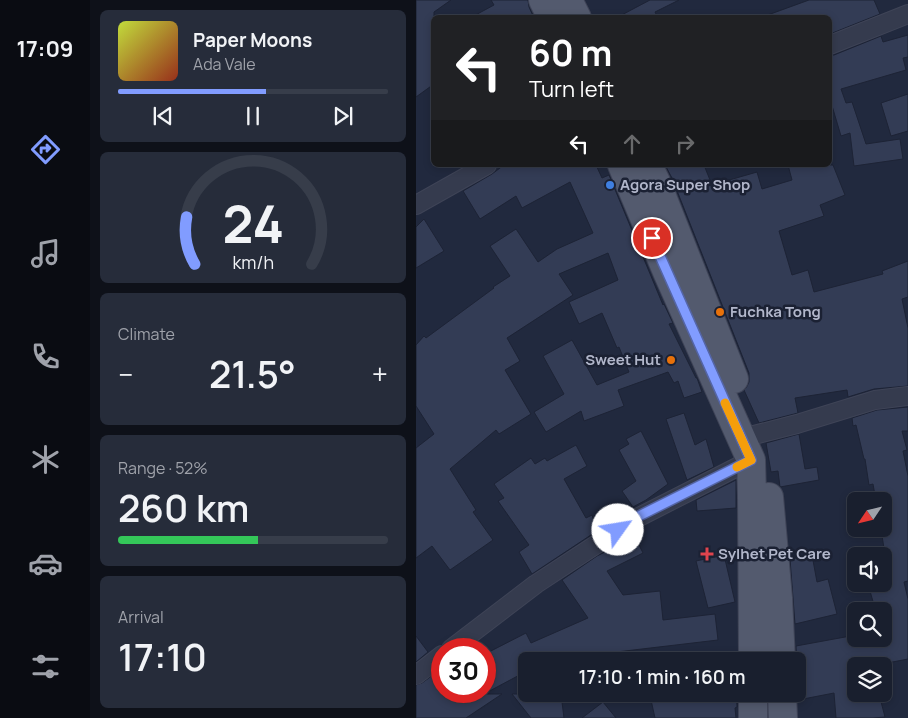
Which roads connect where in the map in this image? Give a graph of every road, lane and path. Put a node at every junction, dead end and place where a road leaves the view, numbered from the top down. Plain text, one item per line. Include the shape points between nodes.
1 (543, 0) edge
2 (568, 0) edge
3 (908, 14) edge
4 (550, 15) edge
5 (576, 15) edge
6 (832, 44) edge
7 (483, 167) edge
8 (623, 167) edge
9 (649, 167) edge
10 (416, 205) edge
11 (908, 396) edge
12 (752, 448) junction
13 (465, 638) edge
14 (753, 652) edge
15 (780, 652) edge
16 (431, 663) edge
17 (416, 675) edge
18 (753, 702) edge
19 (782, 702) edge
20 (753, 718) edge
21 (783, 718) edge

1 - 4 main road
2 - 5 main road
3 - 6 street
7 - 10 street
8 - 12 main road via 668,274
9 - 12 main road via 732,375
11 - 12 street via 875,400 796,424
12 - 13 street via 635,518 536,584
12 - 14 main road
12 - 15 main road via 768,494
16 - 17 street
18 - 20 main road
19 - 21 main road

